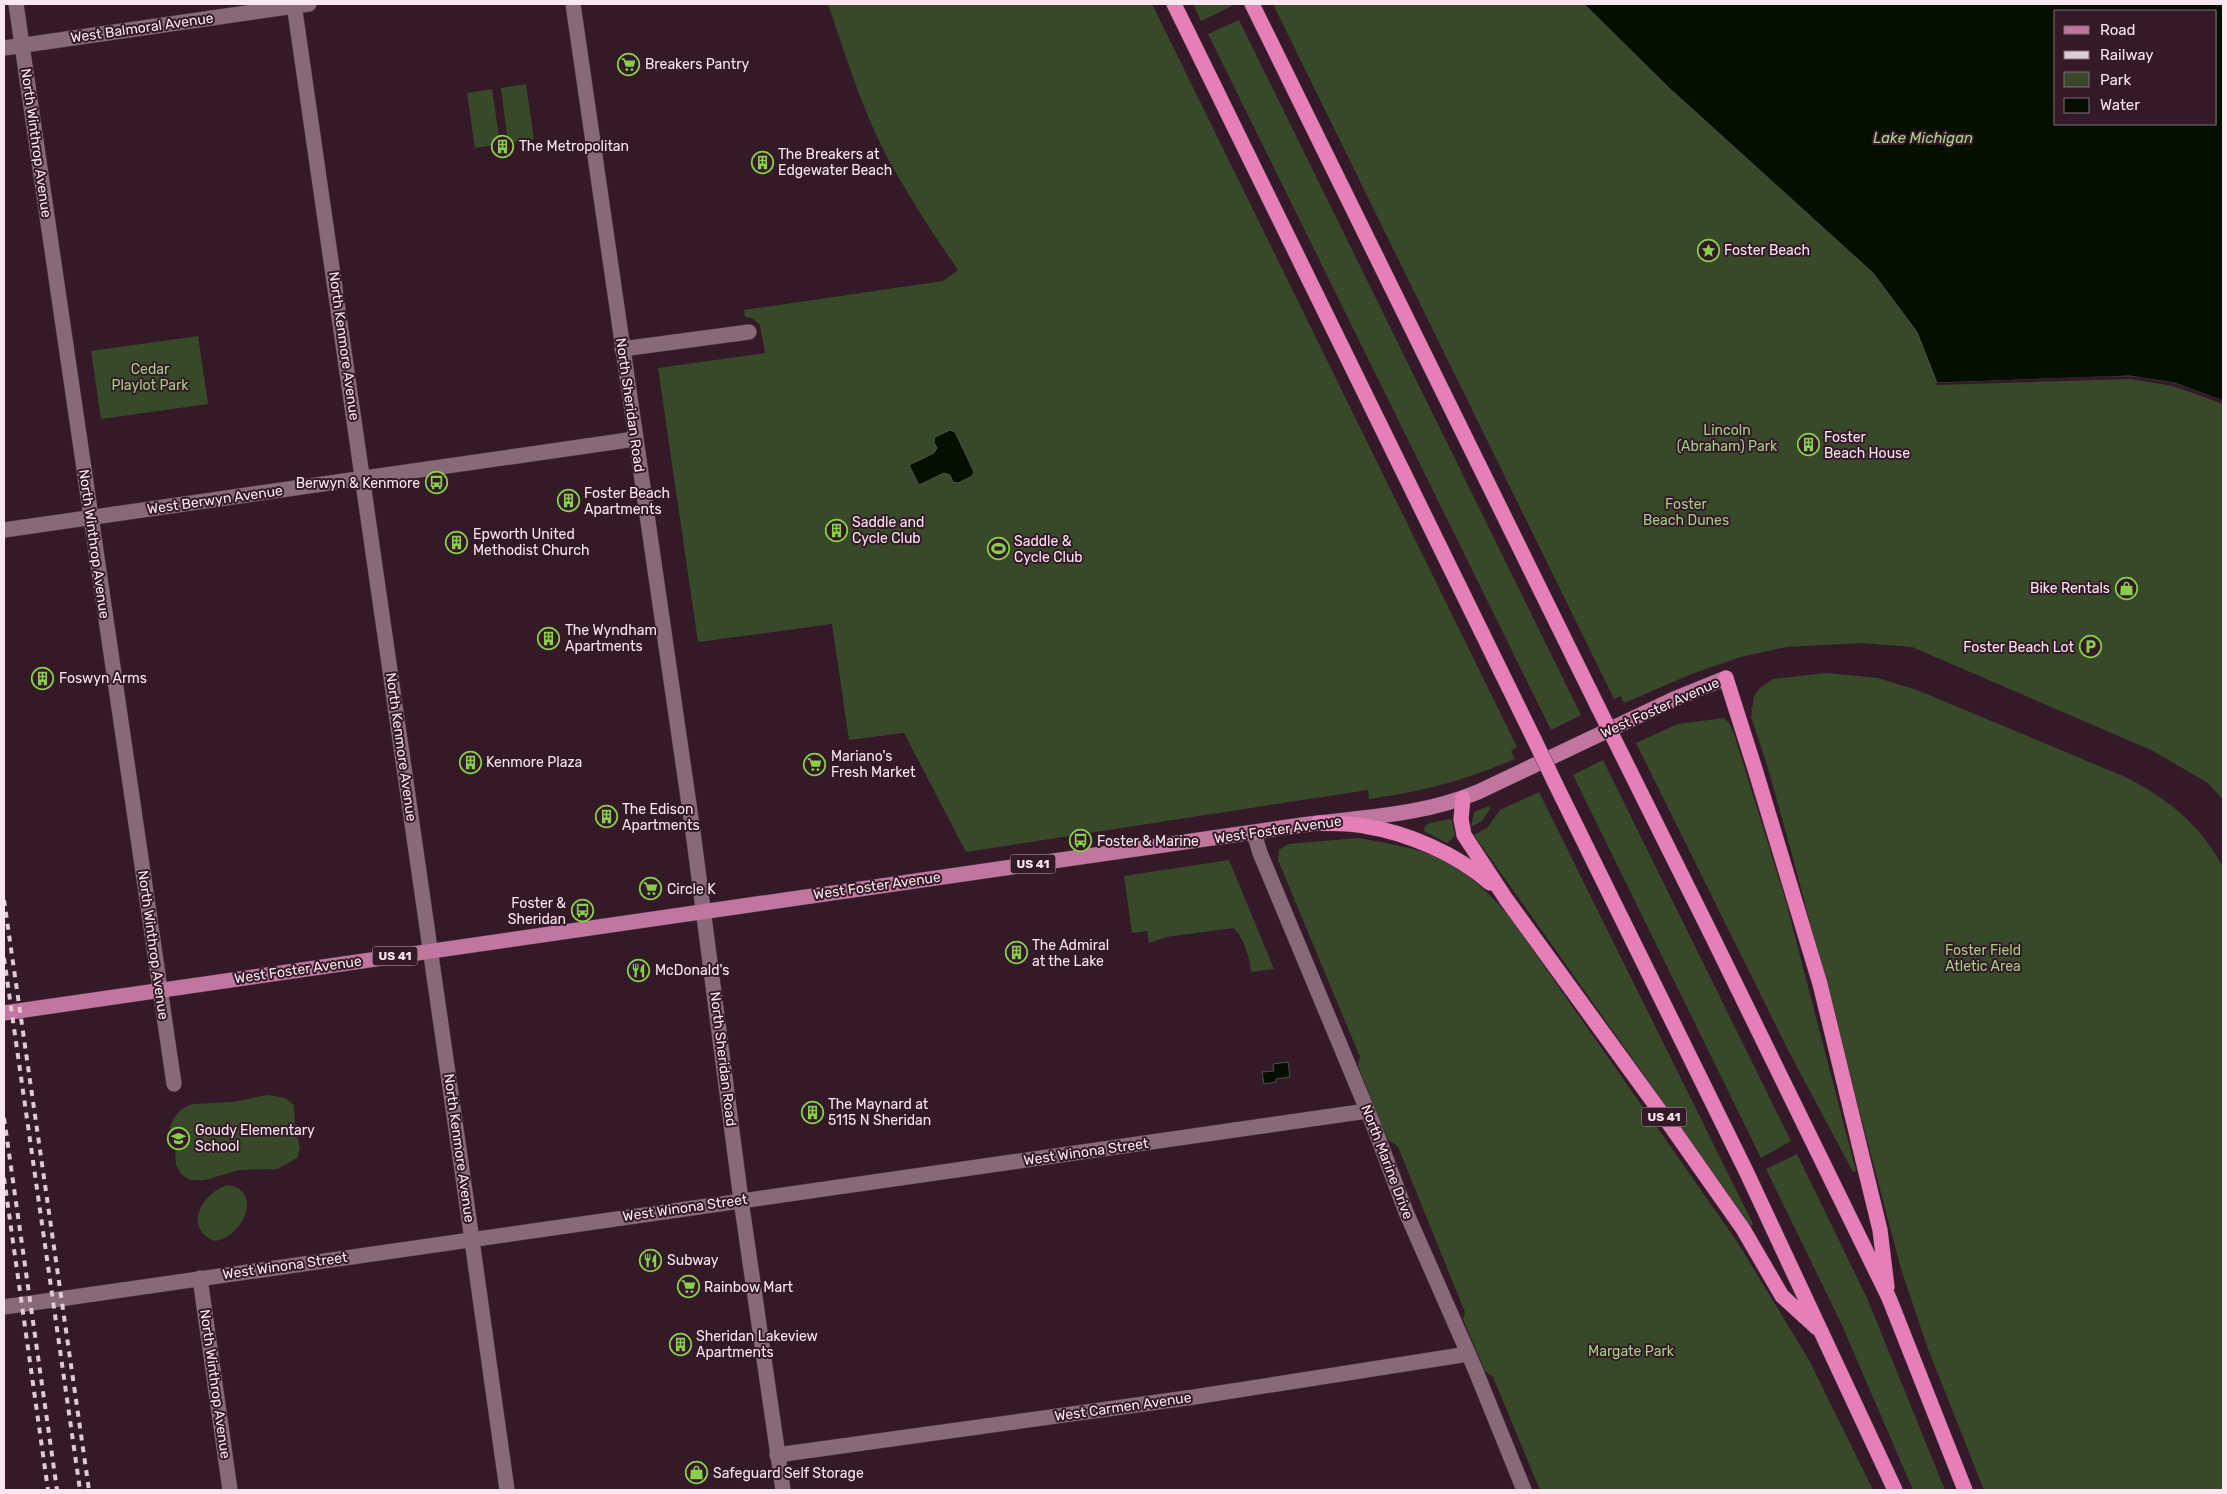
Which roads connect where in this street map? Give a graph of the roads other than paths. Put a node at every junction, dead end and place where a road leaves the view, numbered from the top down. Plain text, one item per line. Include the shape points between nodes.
1 (16, 4) edge
2 (299, 4) edge
3 (573, 4) edge
4 (1174, 4) edge
5 (1252, 4) edge
6 (22, 45) junction
7 (4, 48) edge
8 (748, 332) dead end
9 (622, 349) junction
10 (635, 439) junction
11 (363, 478) junction
12 (90, 518) junction
13 (4, 530) edge
14 (1726, 678) joint
15 (1463, 798) junction
16 (1318, 823) junction
17 (1254, 833) junction
18 (1506, 899) junction
19 (704, 911) junction
20 (430, 951) junction
21 (159, 991) junction
22 (4, 1013) edge
23 (174, 1084) dead end
24 (1367, 1111) junction
25 (741, 1200) junction
26 (472, 1239) junction
27 (200, 1278) junction
28 (1889, 1298) junction
29 (4, 1306) edge
30 (1822, 1333) junction
31 (1468, 1354) junction
32 (777, 1455) junction
33 (230, 1490) edge
34 (507, 1490) edge
35 (782, 1490) edge
36 (1524, 1490) edge
37 (1895, 1490) edge
38 (1965, 1490) edge

1 - 6 street, North Winthrop Avenue
2 - 6 street, West Balmoral Avenue
2 - 11 street, North Kenmore Avenue
3 - 9 street, North Sheridan Road
4 - 30 highway, bridge via 1746,1171
5 - 28 highway, bridge
6 - 7 street, West Balmoral Avenue
6 - 12 street, North Winthrop Avenue
8 - 9 street
9 - 10 street, North Sheridan Road
10 - 11 street, West Berwyn Avenue
10 - 19 street, North Sheridan Road
11 - 12 street, West Berwyn Avenue
11 - 20 street, North Kenmore Avenue
12 - 13 street, West Berwyn Avenue
12 - 21 street, North Winthrop Avenue
14 - 15 main road, West Foster Avenue / US 41
14 - 28 highway, US 41 via 1822,994 1880,1230
15 - 16 main road, West Foster Avenue / US 41 via 1416,811
15 - 18 highway via 1461,819 1464,835
16 - 17 main road, West Foster Avenue / US 41
16 - 18 highway, US 41 via 1370,827 1431,847 1470,867
17 - 19 main road, West Foster Avenue / US 41
17 - 24 street, North Marine Drive
18 - 30 highway, US 41 via 1737,1221 1782,1296
19 - 20 main road, West Foster Avenue / US 41
19 - 25 street, North Sheridan Road
20 - 21 main road, West Foster Avenue / US 41
20 - 26 street, North Kenmore Avenue
21 - 22 main road, West Foster Avenue / US 41
21 - 23 street, North Winthrop Avenue
24 - 25 street, West Winona Street
24 - 31 street, North Marine Drive via 1406,1212
25 - 26 street, West Winona Street
25 - 32 street, North Sheridan Road
26 - 27 street, West Winona Street
26 - 34 street, North Kenmore Avenue
27 - 29 street, West Winona Street
27 - 33 street, North Winthrop Avenue
28 - 38 highway, US 41
30 - 37 highway, US 41
31 - 32 street, West Carmen Avenue via 1213,1394
31 - 36 street, North Marine Drive
32 - 35 street, North Sheridan Road

